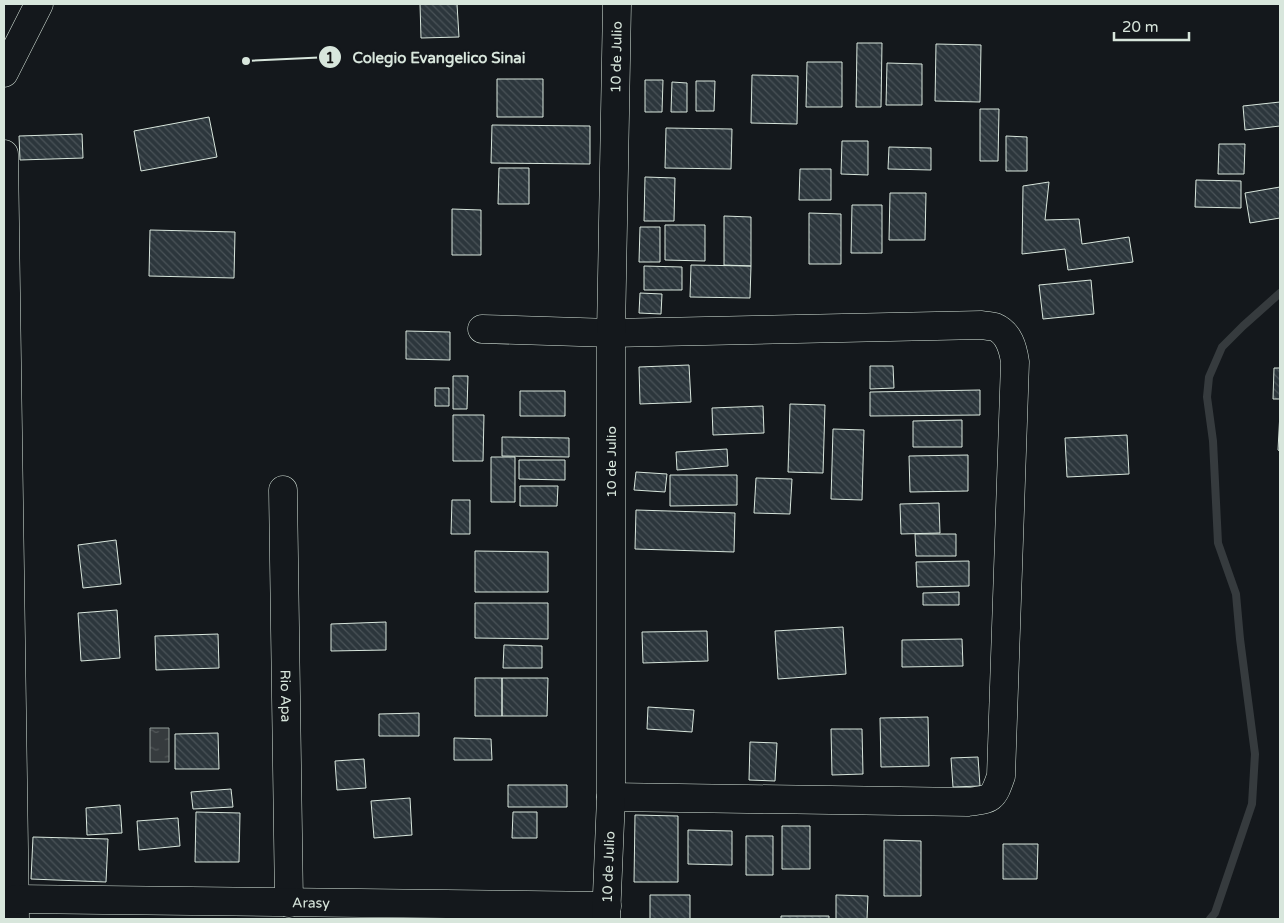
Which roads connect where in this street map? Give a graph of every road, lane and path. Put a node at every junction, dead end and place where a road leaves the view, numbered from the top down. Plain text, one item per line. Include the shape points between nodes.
1 (39, 4) edge
2 (616, 4) edge
3 (4, 73) edge
4 (4, 154) edge
5 (482, 329) dead end
6 (611, 332) junction
7 (284, 490) dead end
8 (9, 788) edge
9 (611, 797) junction
10 (289, 902) junction
11 (15, 909) edge
12 (470, 912) edge
13 (606, 913) edge

1 - 3 street
2 - 6 street, 10 de Julio
4 - 8 street
5 - 6 street
6 - 9 street, 10 de Julio
6 - 9 street via 982,325 996,328 1006,336 1013,347 1015,362 1001,776 995,792 986,800 968,802
7 - 10 street, Rio Apa
8 - 11 street
9 - 13 street, 10 de Julio
10 - 11 street, Arasy
10 - 12 street, Arasy
12 - 13 street, Arasy

